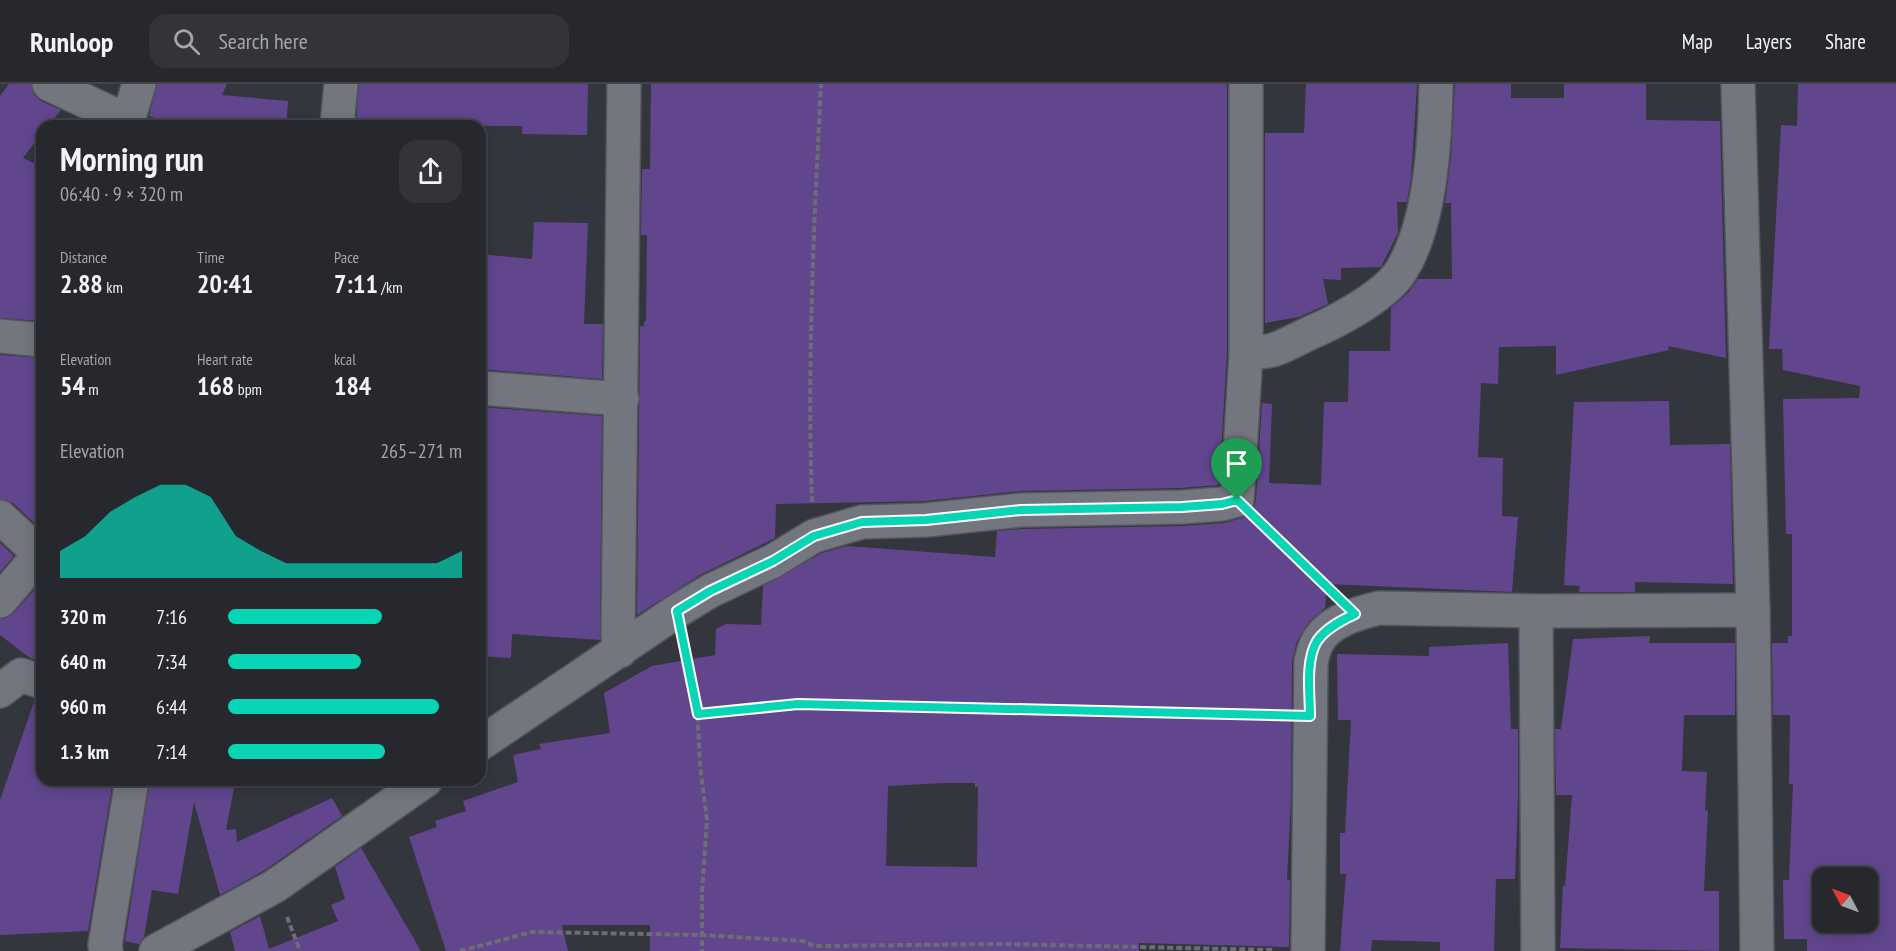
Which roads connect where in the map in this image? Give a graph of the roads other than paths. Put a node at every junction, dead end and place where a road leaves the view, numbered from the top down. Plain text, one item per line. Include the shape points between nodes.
1 (49, 84) edge
2 (139, 84) edge
3 (341, 84) edge
4 (624, 84) edge
5 (1246, 84) edge
6 (1436, 84) edge
7 (1738, 84) edge
8 (338, 120) edge
9 (0, 336) edge
10 (36, 339) edge
11 (1246, 354) junction
12 (486, 388) edge
13 (622, 399) junction
14 (0, 517) edge
15 (36, 550) edge
16 (36, 559) edge
17 (0, 601) edge
18 (1753, 610) junction
19 (1536, 611) junction
20 (620, 651) junction
21 (36, 680) edge
22 (0, 691) edge
23 (486, 740) edge
24 (131, 786) edge
25 (417, 786) edge
26 (106, 951) edge
27 (156, 951) edge
28 (1308, 951) edge
29 (1538, 951) edge
30 (1756, 951) edge

1 - 2 street via 117,116 130,114
3 - 8 street
4 - 13 street
5 - 11 street
6 - 11 street via 1425,208 1400,273 1376,296 1331,324 1273,350
7 - 18 street
9 - 10 street
11 - 20 street via 1237,500 1182,507 1021,510 862,522 814,536 710,591
12 - 13 street
13 - 20 street
14 - 15 street
16 - 17 street
18 - 19 street
18 - 30 street
19 - 28 street via 1379,608 1336,623 1317,641 1311,661
19 - 29 street
20 - 23 street
21 - 22 street via 21,675
24 - 26 street
25 - 27 street via 274,886

